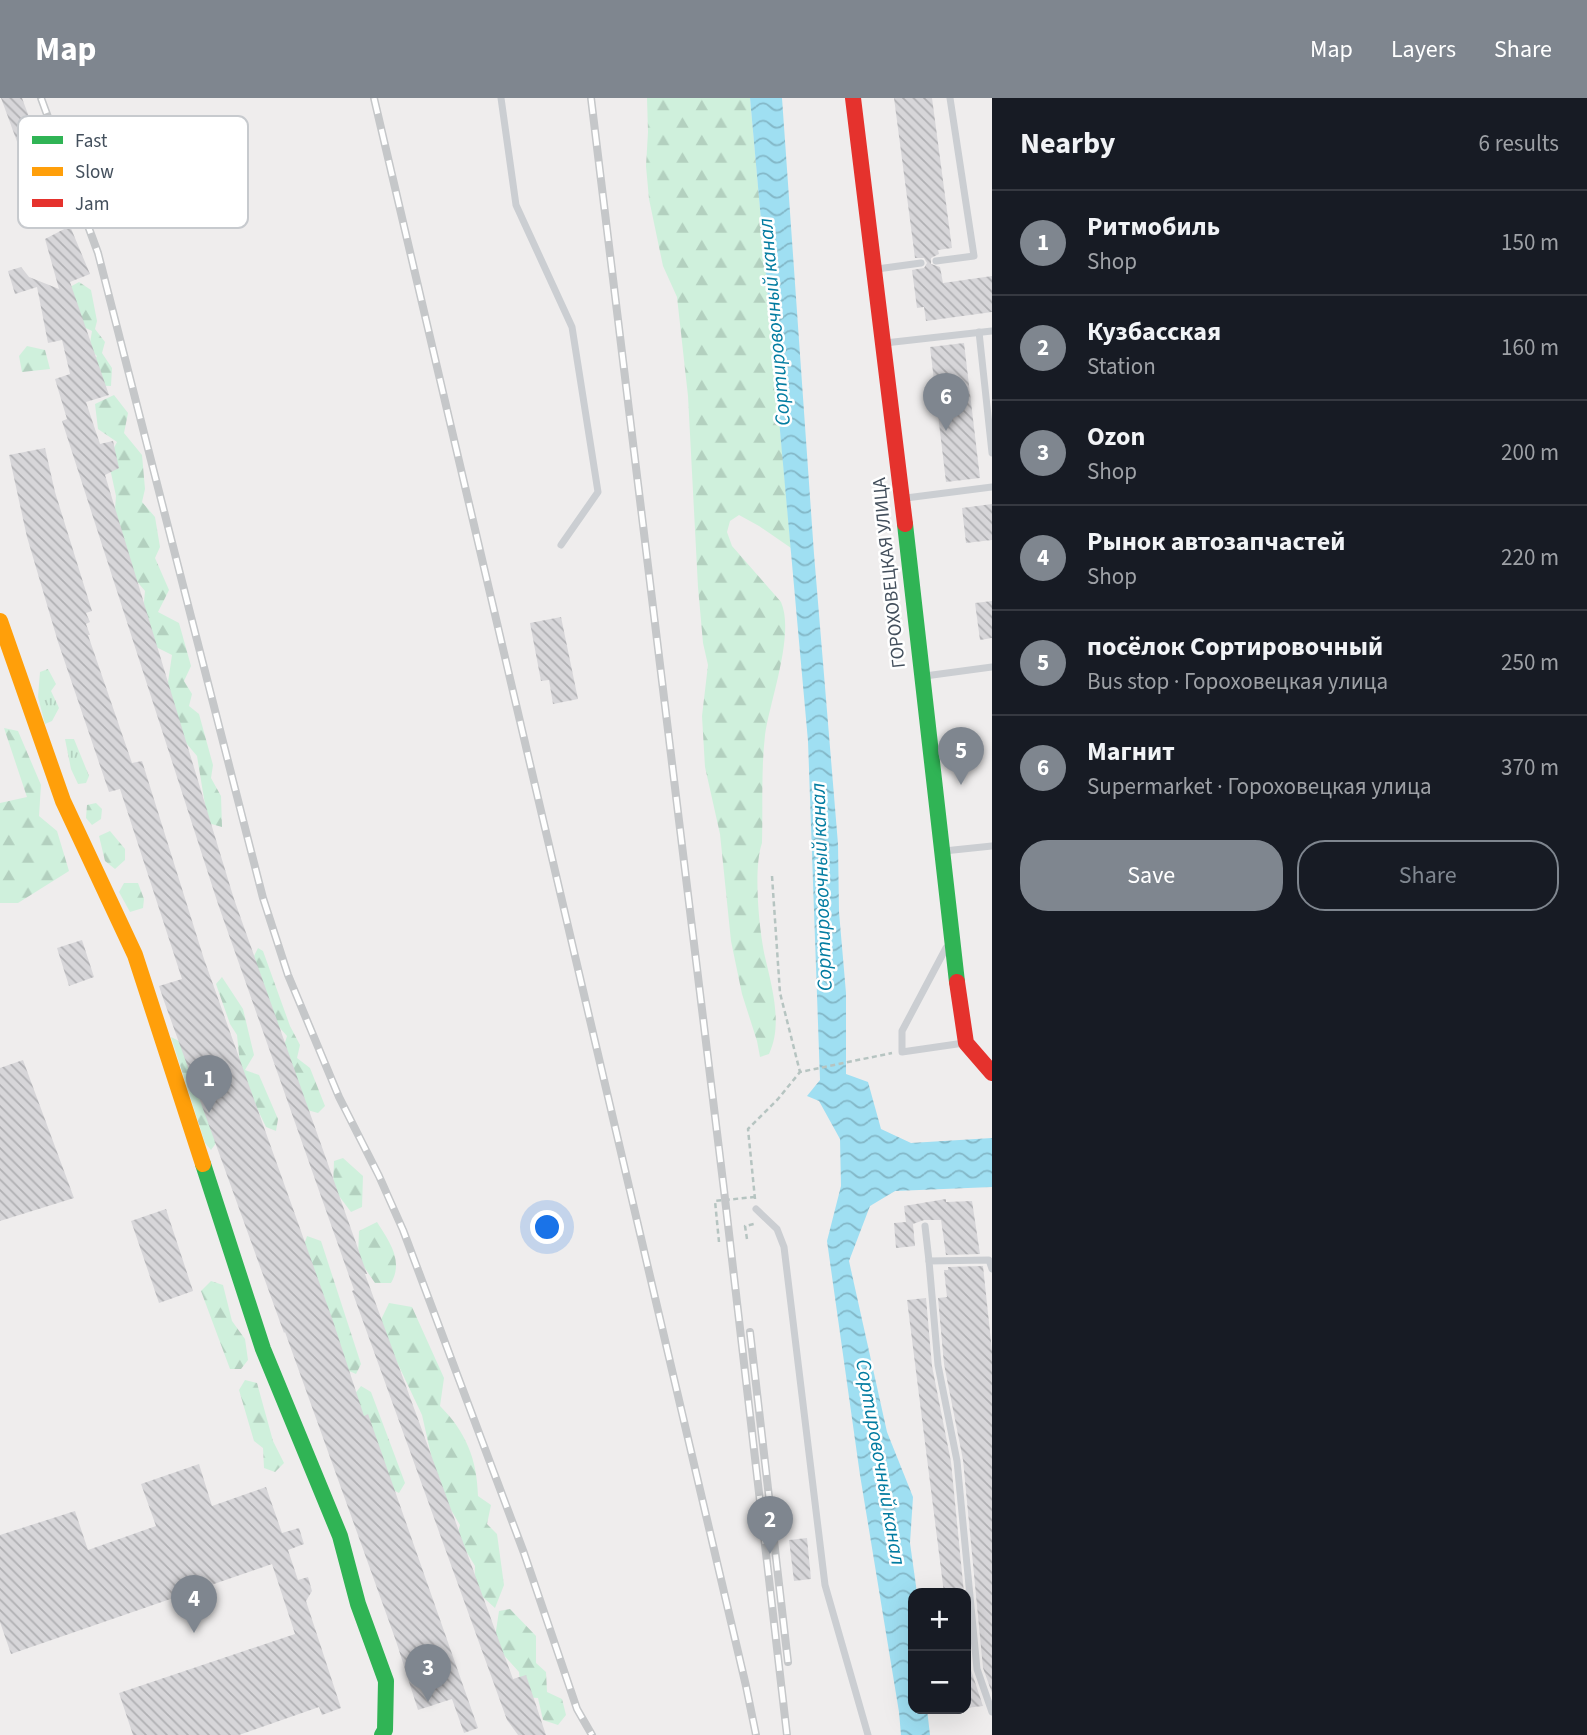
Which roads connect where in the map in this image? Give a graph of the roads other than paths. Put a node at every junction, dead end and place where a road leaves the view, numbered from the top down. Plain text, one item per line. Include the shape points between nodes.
1 (501, 98) edge
2 (853, 98) edge
3 (950, 98) edge
4 (936, 261) dead end
5 (921, 263) dead end
6 (874, 270) junction
7 (992, 331) edge
8 (979, 332) junction
9 (884, 343) junction
10 (992, 453) edge
11 (992, 487) edge
12 (902, 498) junction
13 (561, 545) dead end
14 (0, 621) edge
15 (992, 667) edge
16 (920, 676) junction
17 (992, 846) edge
18 (941, 851) junction
19 (951, 938) junction
20 (966, 1043) junction
21 (992, 1073) edge
22 (756, 1209) road end
23 (925, 1226) dead end
24 (929, 1261) junction
25 (992, 1269) edge
26 (992, 1712) edge
27 (382, 1735) edge
28 (868, 1735) edge

1 - 13 lane via 516,205 572,327 598,492
2 - 6 street, ГОРОХОВЕЦКАЯ УЛИЦА
3 - 4 lane via 974,256
5 - 6 lane
6 - 9 street, ГОРОХОВЕЦКАЯ УЛИЦА
7 - 8 lane
8 - 9 lane
8 - 10 lane
9 - 12 street, ГОРОХОВЕЦКАЯ УЛИЦА
11 - 12 lane
12 - 16 street, ГОРОХОВЕЦКАЯ УЛИЦА
14 - 27 street via 63,801 135,955 263,1349 340,1536 386,1681
15 - 16 lane
16 - 18 street, ГОРОХОВЕЦКАЯ УЛИЦА
17 - 18 lane
18 - 19 street, ГОРОХОВЕЦКАЯ УЛИЦА
19 - 20 street, ГОРОХОВЕЦКАЯ УЛИЦА
19 - 20 lane via 902,1031 902,1052
20 - 21 street
22 - 28 lane via 777,1229 784,1247 825,1585
23 - 24 lane
24 - 25 lane via 989,1260
24 - 26 lane via 938,1365 957,1461 977,1670

